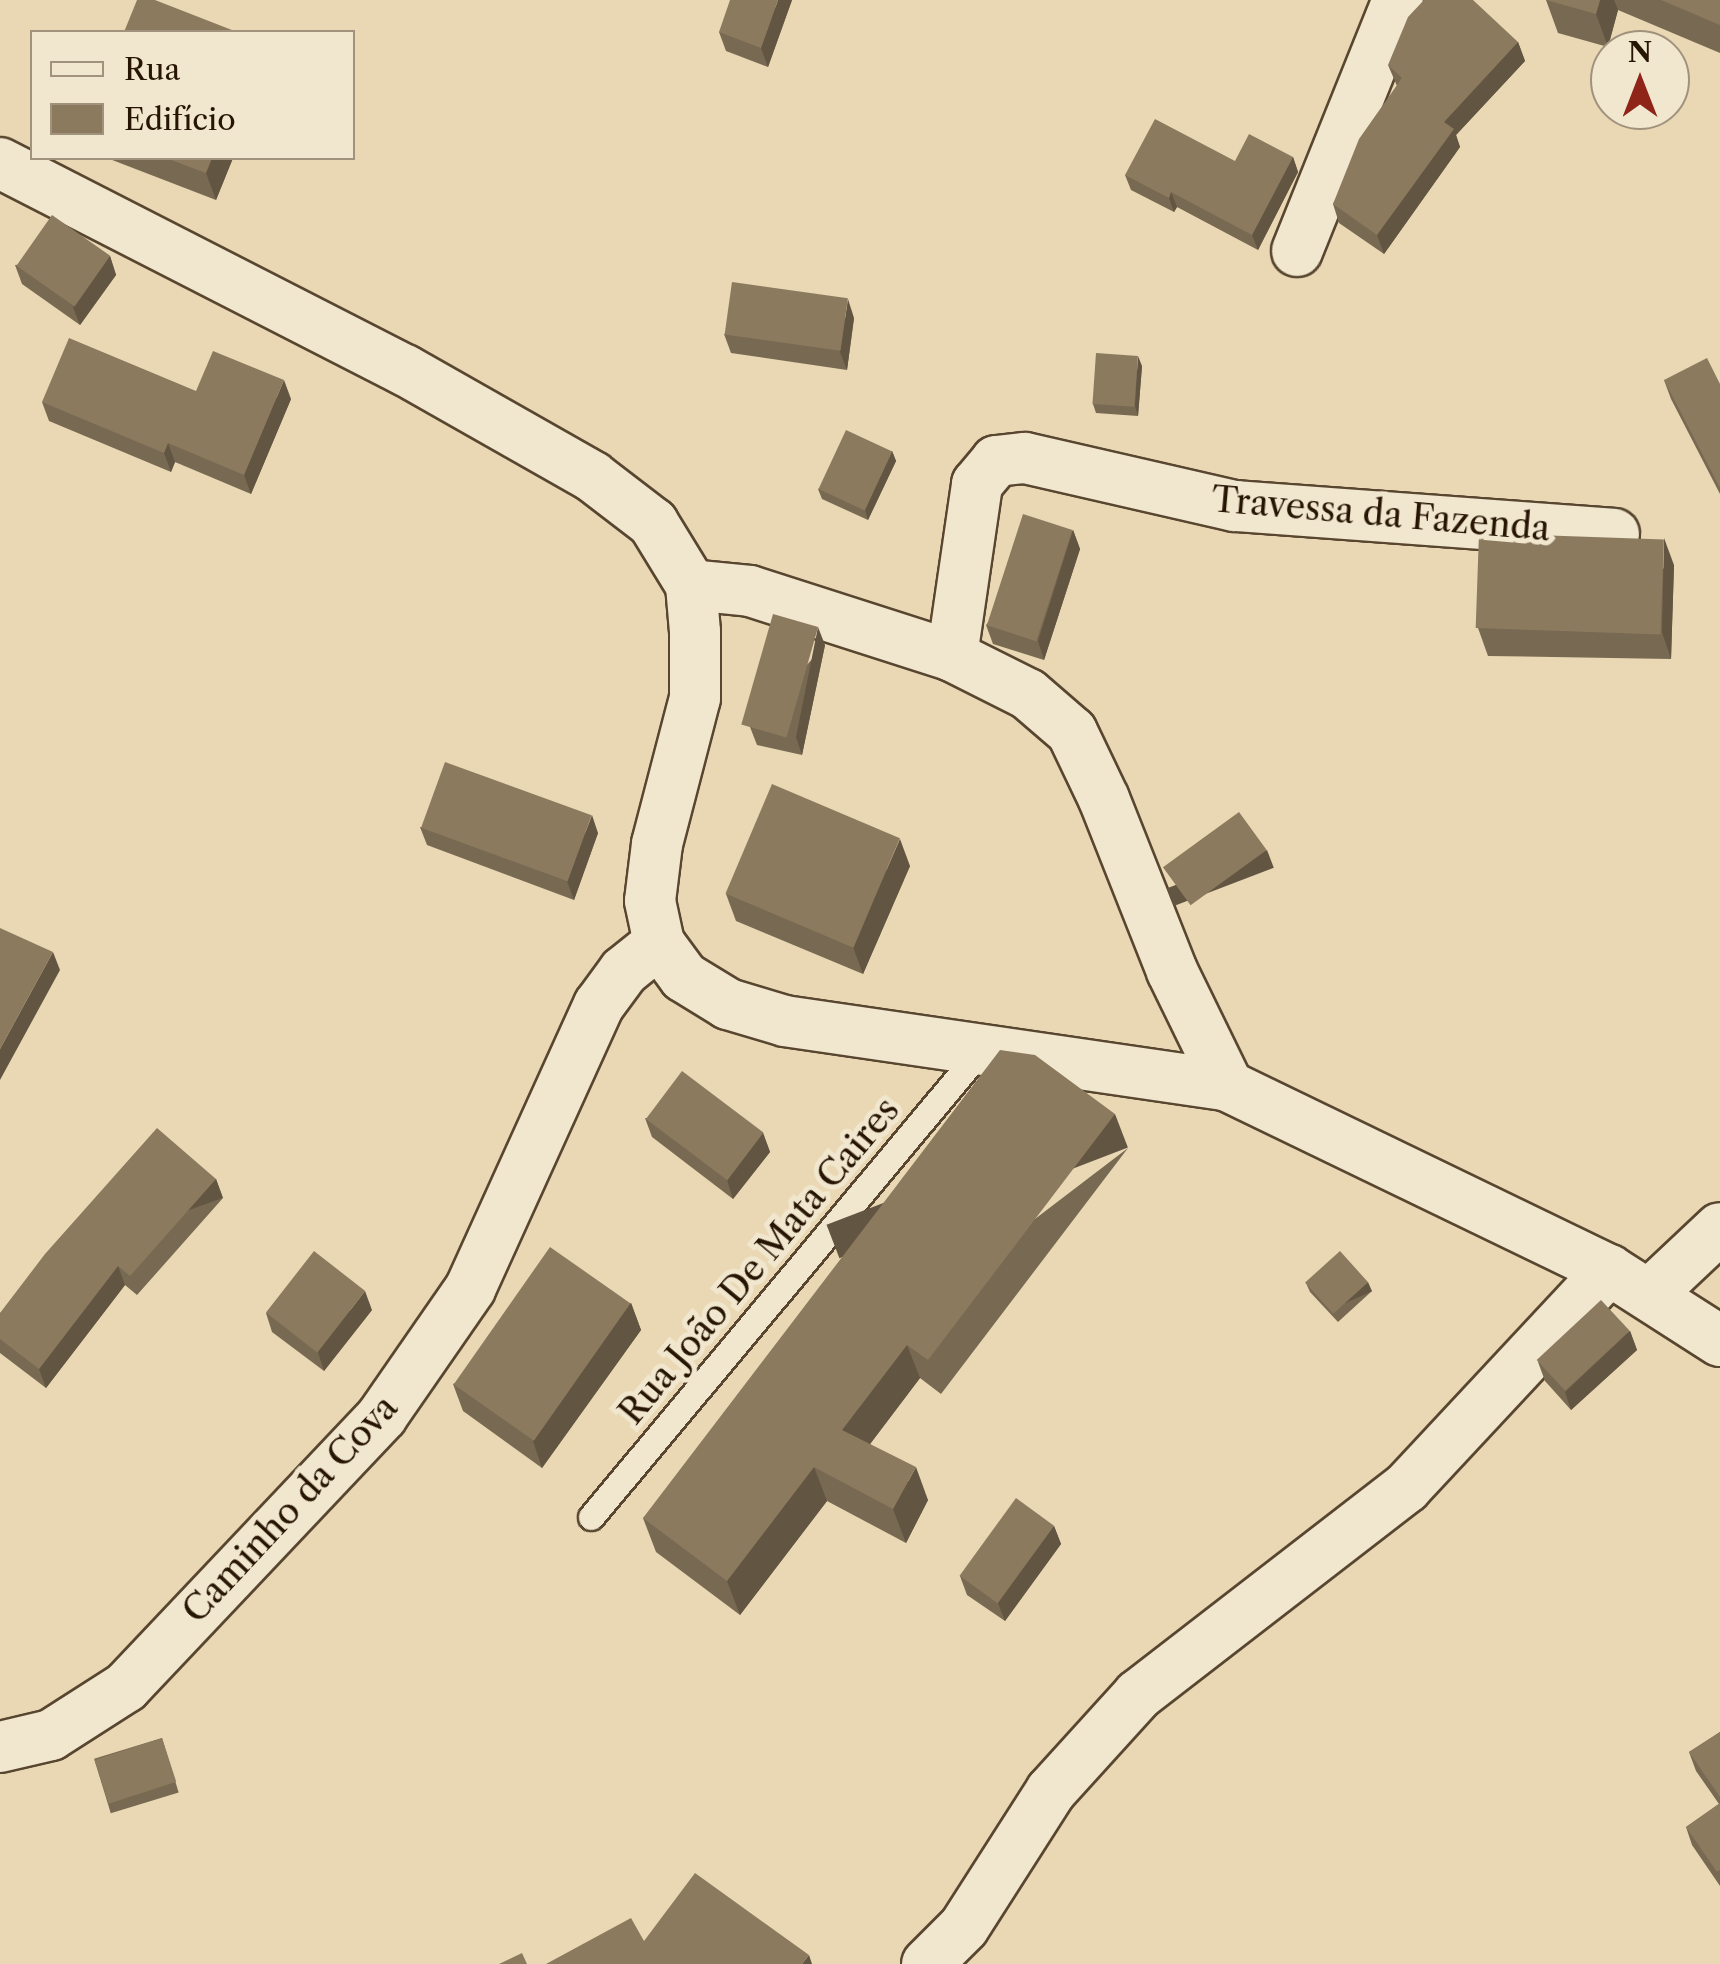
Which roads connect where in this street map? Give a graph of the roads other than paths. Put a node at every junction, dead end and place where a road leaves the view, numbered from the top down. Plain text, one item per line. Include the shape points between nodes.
1 (1398, 0) edge
2 (0, 163) edge
3 (1297, 251) dead end
4 (1614, 534) edge
5 (691, 585) junction
6 (952, 656) junction
7 (659, 942) junction
8 (981, 1050) junction
9 (1228, 1086) junction
10 (1720, 1228) edge
11 (1630, 1282) junction
12 (1720, 1341) edge
13 (591, 1517) dead end
14 (0, 1747) edge
15 (926, 1964) edge

1 - 3 street
2 - 5 street via 405,370 593,476 654,524
4 - 6 street, Travessa da Fazenda via 1234,506 1025,458 996,461 977,484
5 - 6 street via 750,591
5 - 7 street via 694,698 657,844 650,901
6 - 9 street via 1028,694 1072,732
7 - 8 street via 684,978 728,1004 785,1020
7 - 14 street, Caminho da Cova via 624,971 599,1005 470,1289 382,1416 126,1686 51,1735
8 - 9 street
8 - 13 lane, Rua João De Mata Caires
9 - 11 street
10 - 11 street
11 - 12 street
11 - 15 street via 1406,1488 1138,1695 1052,1791 964,1927

